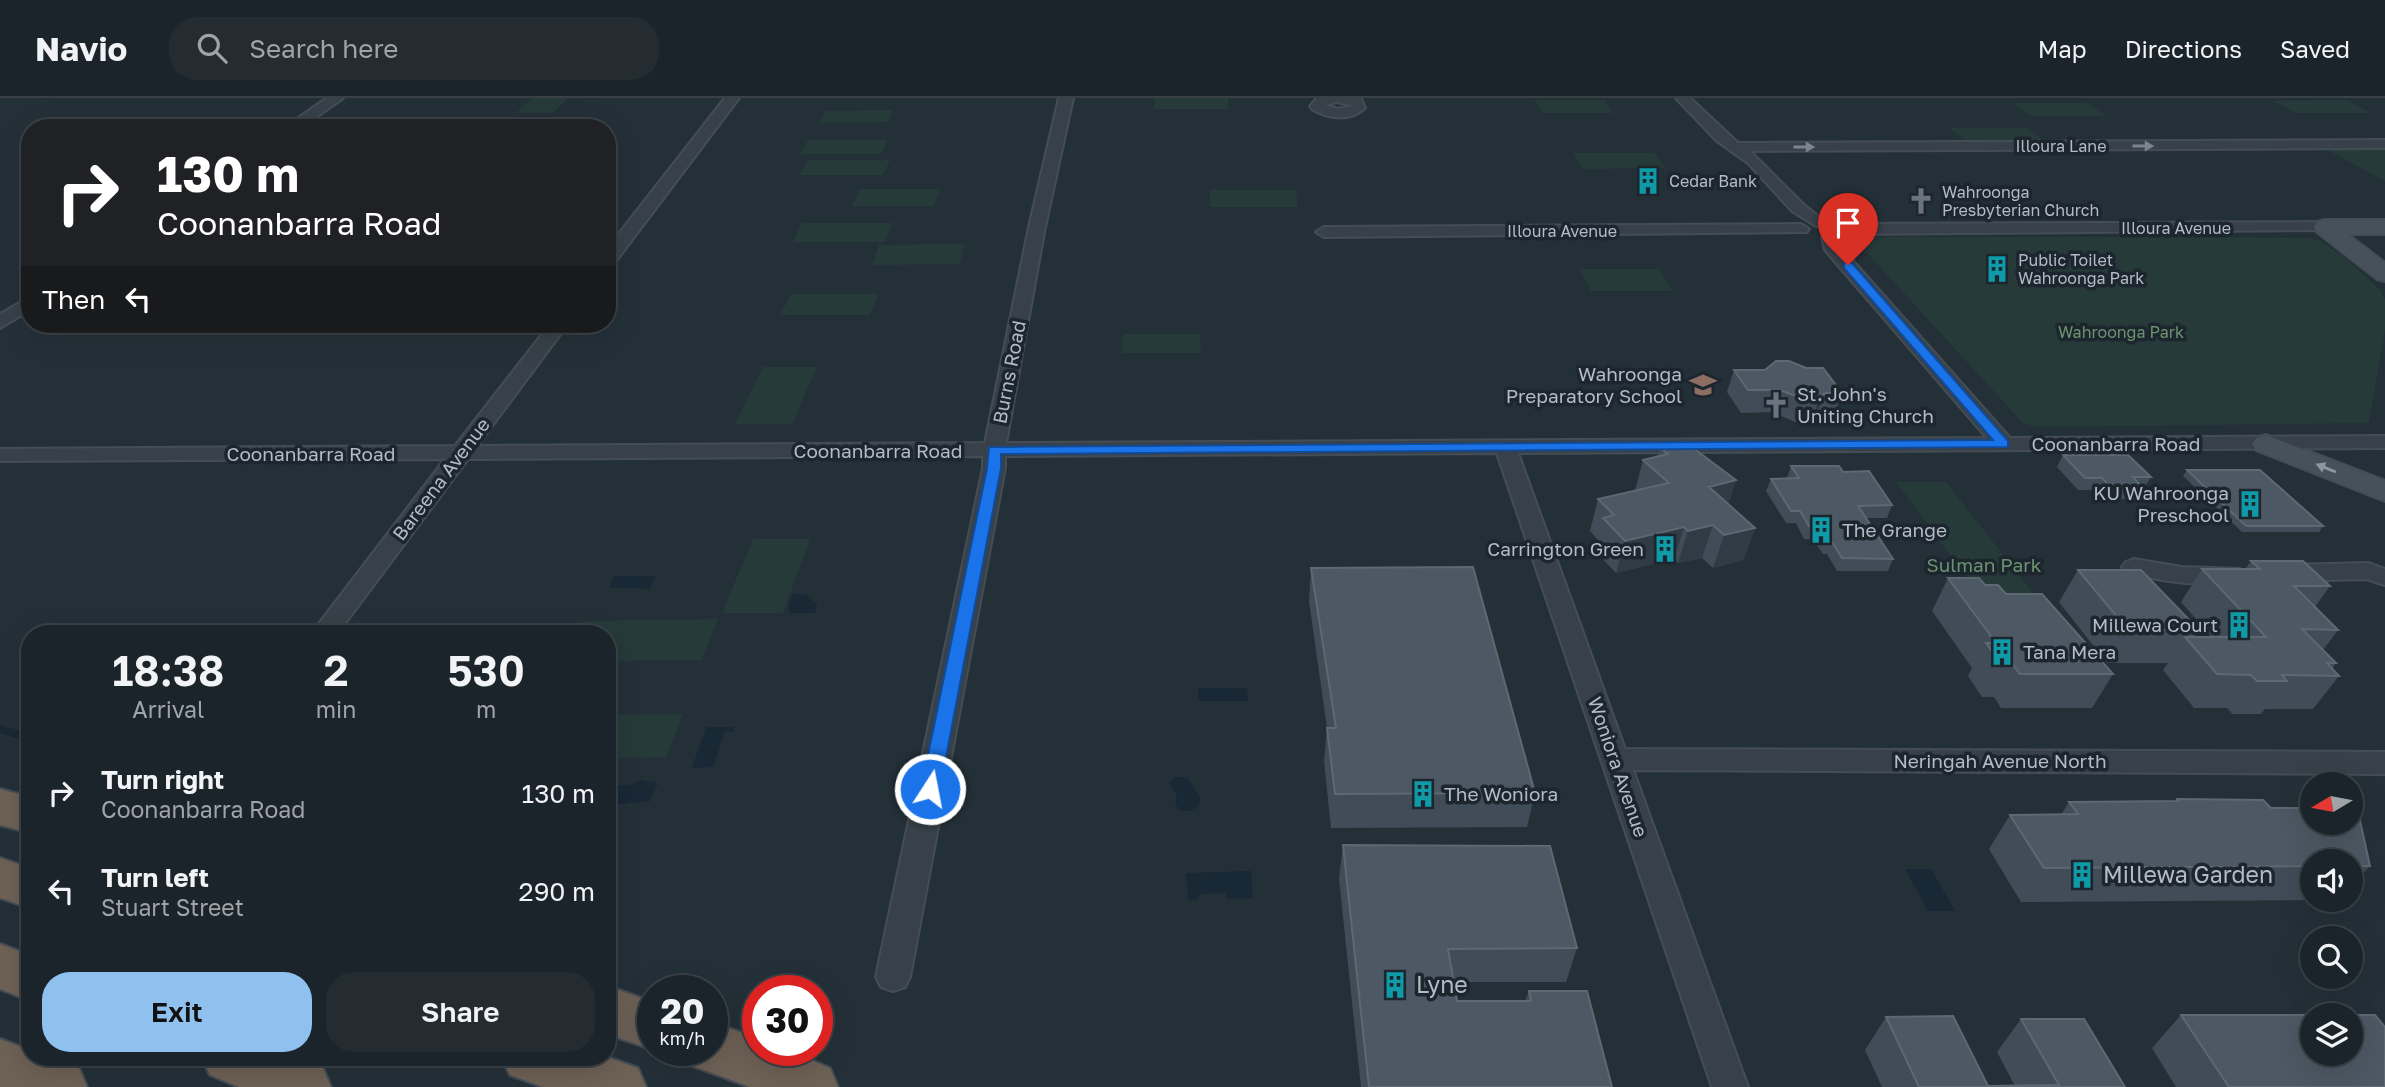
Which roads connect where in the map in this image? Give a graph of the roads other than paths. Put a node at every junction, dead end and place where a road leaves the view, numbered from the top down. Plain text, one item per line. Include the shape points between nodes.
1 (336, 98) edge
2 (732, 98) edge
3 (1066, 98) edge
4 (1684, 98) edge
5 (304, 119) edge
6 (2385, 144) edge
7 (1736, 148) junction
8 (1808, 225) junction
9 (2385, 227) edge
10 (2325, 228) junction
11 (1324, 232) dead end
12 (1835, 233) junction
13 (616, 249) edge
14 (2385, 274) edge
15 (21, 308) edge
16 (0, 322) edge
17 (552, 333) edge
18 (2385, 442) edge
19 (2004, 444) junction
20 (2266, 444) junction
21 (1506, 448) junction
22 (994, 450) junction
23 (460, 454) junction
24 (0, 455) edge
25 (2385, 492) edge
26 (2134, 567) edge
27 (2385, 577) edge
28 (330, 625) edge
29 (1616, 760) junction
30 (2385, 763) edge
31 (0, 807) edge
32 (21, 813) edge
33 (0, 878) edge
34 (21, 885) edge
35 (0, 966) edge
36 (21, 974) edge
37 (893, 977) dead end
38 (616, 1013) edge
39 (637, 1020) edge
40 (728, 1053) edge
41 (0, 1065) edge
42 (251, 1066) edge
43 (556, 1066) edge
44 (59, 1087) edge
45 (303, 1087) edge
46 (618, 1087) edge
47 (810, 1087) edge
48 (1730, 1087) edge

1 - 5 street
2 - 13 street
3 - 22 street, Burns Road
4 - 7 street
7 -> 6 street, Illoura Lane
7 - 8 street via 1798,208
8 - 11 street, Illoura Avenue
8 - 12 street, Illoura Avenue
9 - 10 street, Illoura Avenue
10 - 12 street, Illoura Avenue
10 - 14 street
12 - 19 street via 1831,246
15 - 16 street
17 - 23 street, Bareena Avenue
18 - 20 street, Coonanbarra Road
19 - 20 street, Coonanbarra Road
19 - 21 street, Coonanbarra Road
25 -> 20 street
21 - 22 street, Coonanbarra Road
21 - 29 street, Woniora Avenue
22 - 23 street, Coonanbarra Road
22 - 37 street, Burns Road
23 - 24 street, Coonanbarra Road
23 - 28 street, Bareena Avenue
26 - 27 street via 2213,576 2368,571
29 - 30 street, Neringah Avenue North
29 - 48 street, Woniora Avenue
31 - 32 highway
33 - 34 highway
35 - 36 highway
38 - 39 highway
40 - 47 highway
41 - 44 highway
42 - 45 highway
43 - 46 highway

